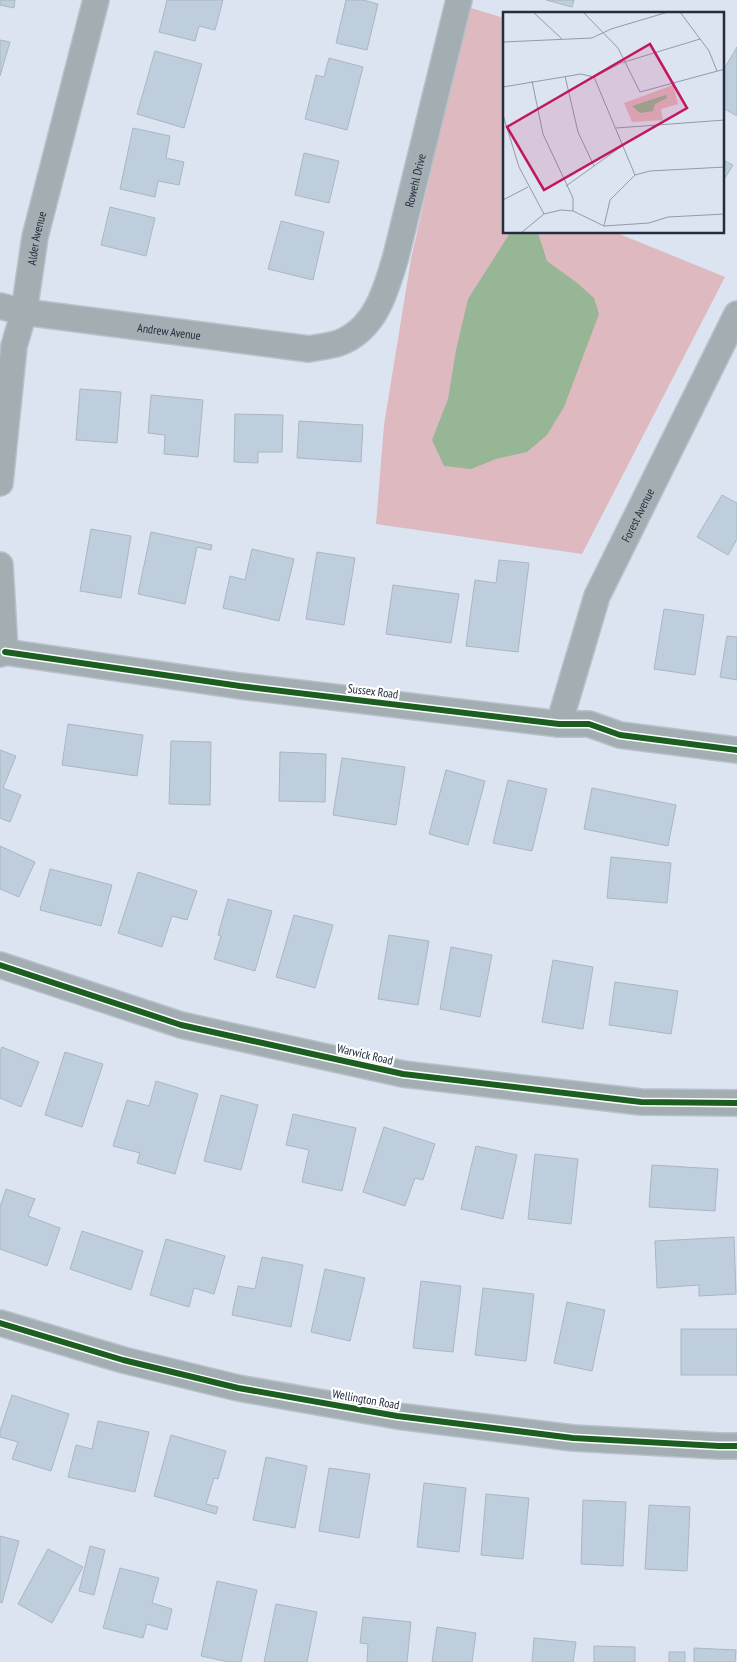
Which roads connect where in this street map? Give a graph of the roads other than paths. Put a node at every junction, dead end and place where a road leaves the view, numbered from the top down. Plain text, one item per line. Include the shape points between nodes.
1 (96, 0) edge
2 (460, 0) edge
3 (0, 306) edge
4 (24, 312) junction
5 (737, 314) edge
6 (340, 342) joint
7 (0, 482) edge
8 (0, 565) edge
9 (2, 653) edge
10 (559, 724) junction
11 (737, 750) edge
12 (0, 965) edge
13 (737, 1103) edge
14 (0, 1323) edge
15 (737, 1446) edge

1 - 4 street, Alder Avenue via 35,237
2 - 6 street, Rowehl Drive via 385,294 361,330
3 - 4 street, Andrew Avenue
4 - 6 street, Andrew Avenue via 309,349
4 - 7 street, Alder Avenue via 14,346
5 - 10 street, Forest Avenue via 597,596
8 - 9 street
9 - 10 street, Sussex Road via 240,686
10 - 11 street, Sussex Road via 589,724 620,735
12 - 13 street, Warwick Road via 180,1025 403,1074 641,1102
14 - 15 street, Wellington Road via 123,1360 238,1388 397,1416 574,1438

